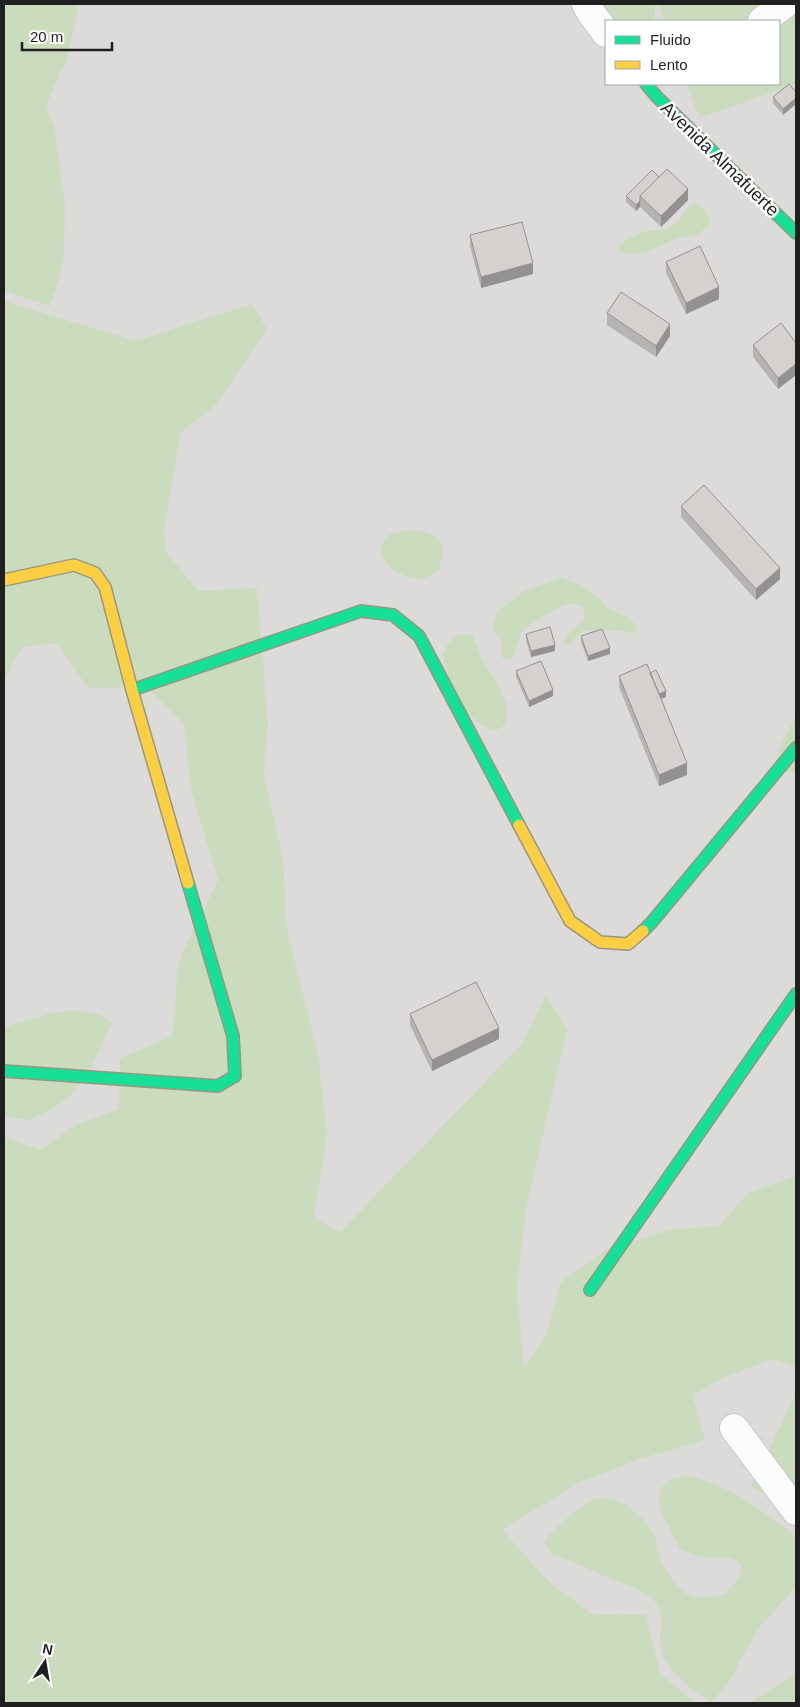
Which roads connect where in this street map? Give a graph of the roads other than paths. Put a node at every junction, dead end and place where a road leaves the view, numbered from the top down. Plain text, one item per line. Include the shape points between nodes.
1 (586, 4) edge
2 (785, 4) edge
3 (763, 20) edge
4 (605, 32) edge
5 (647, 85) edge
6 (796, 233) edge
7 (4, 580) edge
8 (132, 690) junction
9 (796, 748) edge
10 (796, 994) edge
11 (4, 1071) edge
12 (590, 1290) dead end
13 (734, 1428) dead end
14 (796, 1510) edge

1 - 4 street
2 - 3 street
5 - 6 street, Avenida Almafuerte
7 - 8 street via 74,565 95,573 105,587
8 - 9 street via 361,611 393,615 419,636 570,921 600,942 628,944 652,922
8 - 11 street via 233,1036 235,1076 218,1086
10 - 12 street
13 - 14 street

